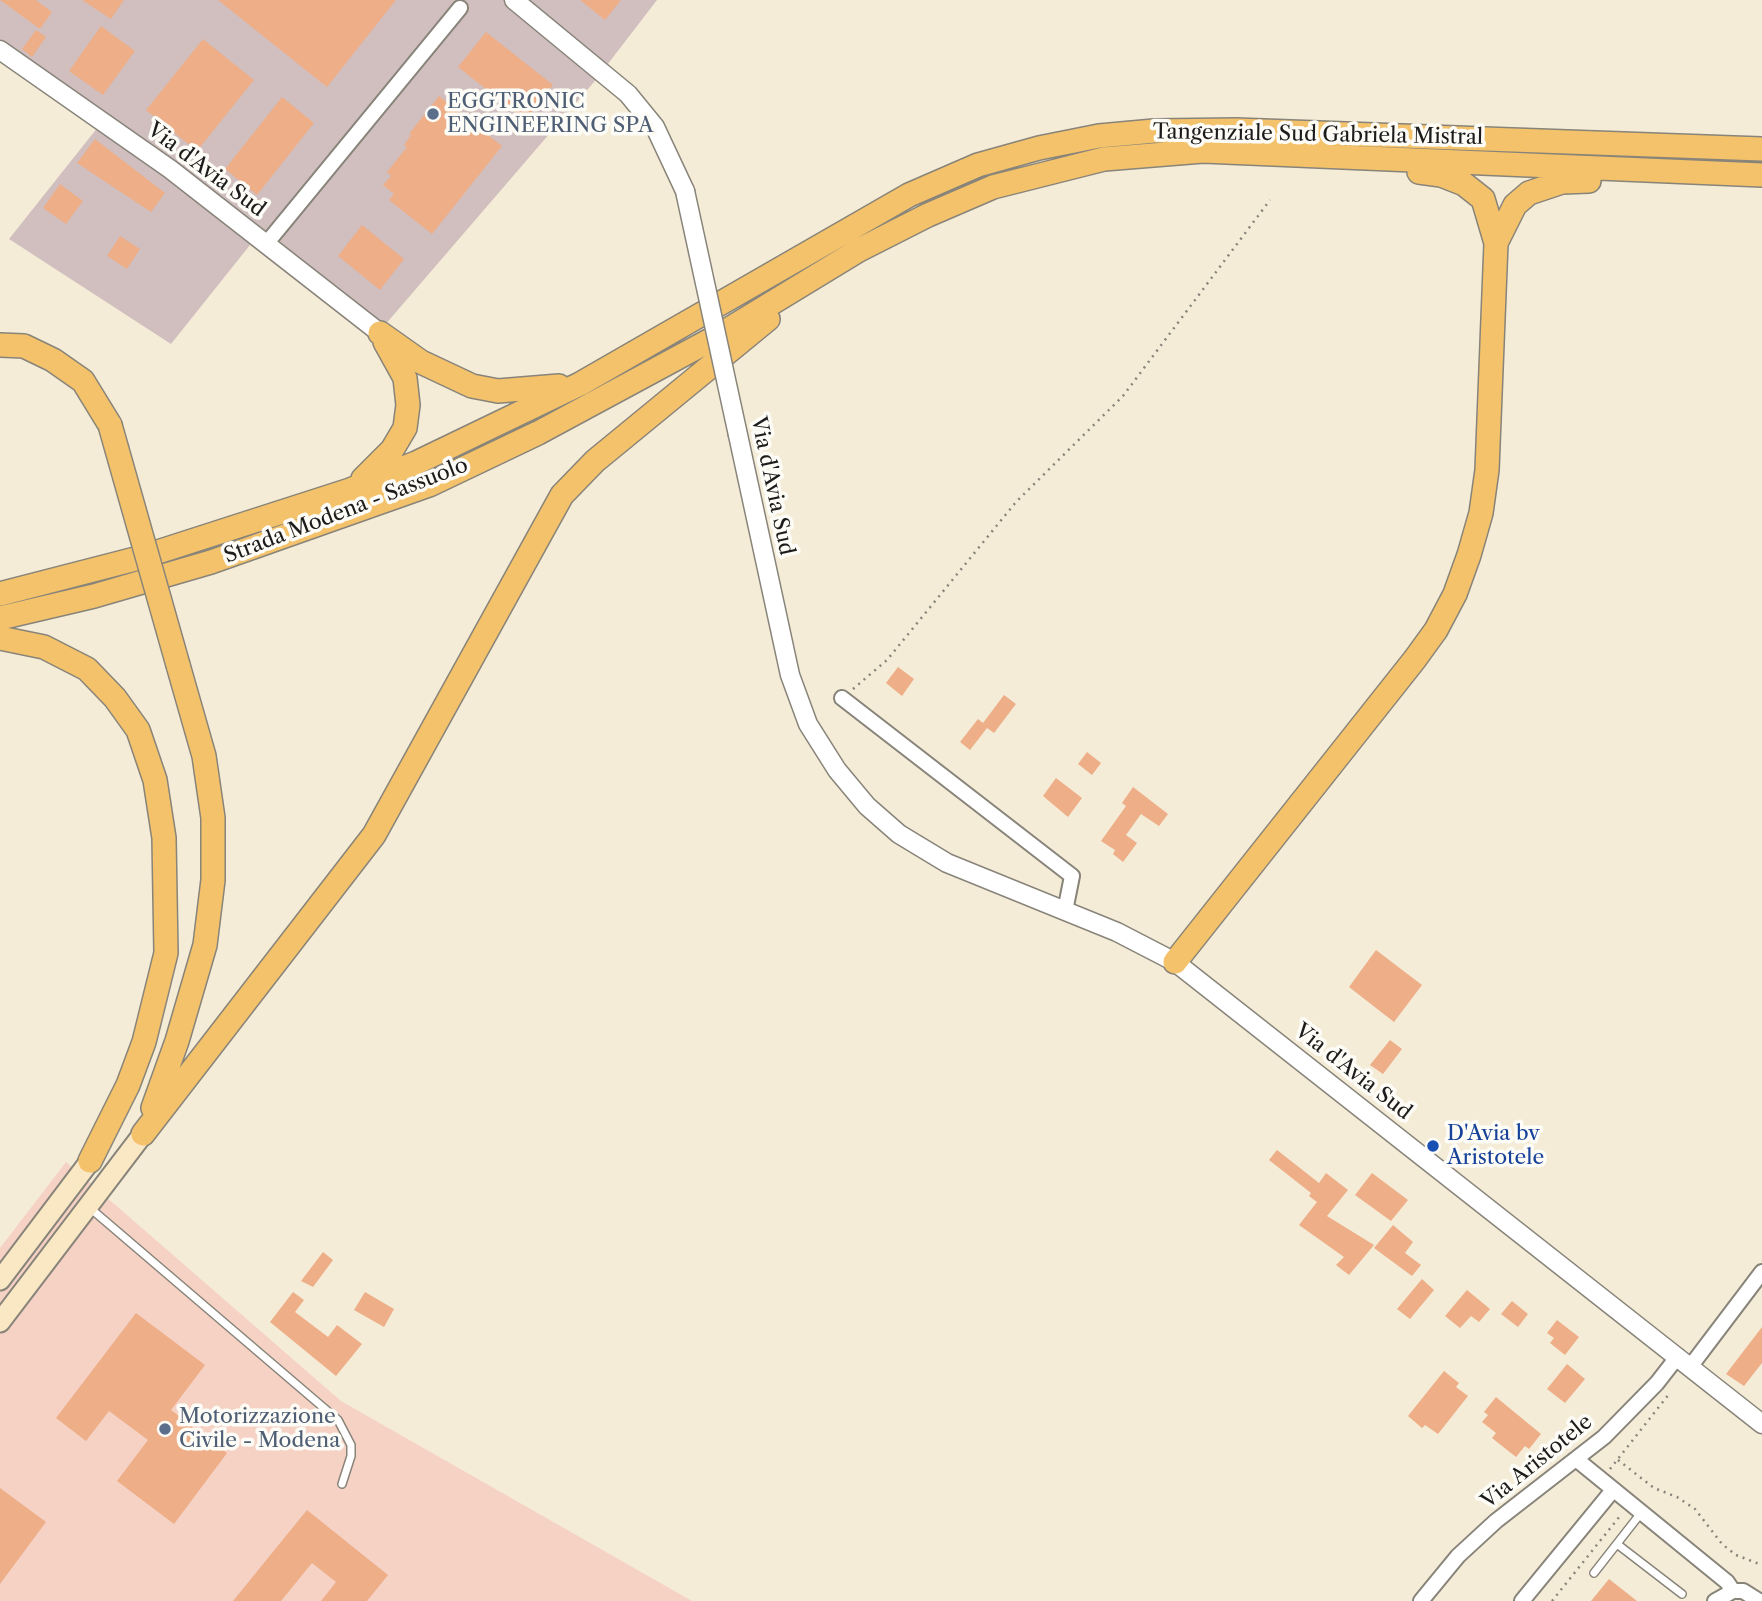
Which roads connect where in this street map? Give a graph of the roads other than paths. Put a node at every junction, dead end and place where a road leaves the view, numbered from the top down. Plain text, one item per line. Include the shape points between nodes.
1 (514, 0) edge
2 (460, 8) dead end
3 (0, 50) edge
4 (1762, 149) edge
5 (1305, 156) junction
6 (1762, 176) edge
7 (1496, 243) junction
8 (266, 244) junction
9 (859, 250) junction
10 (742, 292) joint
11 (748, 318) joint
12 (380, 333) junction
13 (0, 345) edge
14 (580, 384) junction
15 (350, 490) junction
16 (0, 580) edge
17 (38, 585) junction
18 (0, 594) edge
19 (0, 618) edge
20 (0, 638) edge
21 (842, 698) road end
22 (1065, 911) junction
23 (1175, 962) junction
24 (177, 1041) junction
25 (143, 1133) junction
26 (90, 1161) junction
27 (89, 1208) junction
28 (1762, 1272) edge
29 (0, 1280) edge
30 (0, 1322) edge
31 (1684, 1361) junction
32 (1762, 1424) edge
33 (1576, 1459) junction
34 (342, 1484) dead end
35 (1613, 1490) junction
36 (1641, 1513) junction
37 (1617, 1544) junction
38 (1594, 1573) dead end
39 (1733, 1591) junction
40 (1682, 1594) dead end
41 (1421, 1601) edge
42 (1522, 1601) edge
43 (1716, 1601) edge
44 (1759, 1601) edge

1 - 22 street, Via d'Avia Sud, bridge via 628,94 655,127 685,191 790,675 808,724 867,806 899,834 947,863
2 - 8 street
3 - 8 street, Via d'Avia Sud via 170,169
4 - 10 highway, Tangenziale Sud Gabriela Mistral via 1236,130 1099,136 978,165 920,190
5 - 6 highway, Tangenziale Sud Gabriela Mistral
5 - 7 highway via 1441,175 1464,184 1483,199
5 - 9 highway, Tangenziale Sud Gabriela Mistral via 1191,152 1104,159 993,187
6 - 7 highway via 1551,184 1529,192 1515,205
7 - 23 highway via 1487,470 1481,513 1455,594 1415,659
8 - 12 street, Via d'Avia Sud
9 - 11 highway, Tangenziale Sud Gabriela Mistral
9 - 25 highway via 770,317 562,495 374,835
10 - 14 highway, Strada Modena - Sassuolo
11 - 19 highway, Strada Modena - Sassuolo via 538,433 429,485 211,562
12 - 14 highway via 421,362 472,386 526,391
12 - 15 highway via 405,379 405,428 378,466
13 - 24 highway, bridge via 24,346 83,381 110,425 204,756 213,818 214,880 205,945
14 - 15 highway, Strada Modena - Sassuolo
15 - 17 highway, Strada Modena - Sassuolo via 139,558
16 - 17 highway
17 - 18 highway, Strada Modena - Sassuolo
20 - 26 highway via 44,648 87,669 138,730 155,780 164,838 166,953 144,1042
21 - 22 street via 1072,876
22 - 23 street, Via d'Avia Sud
23 - 31 street, Via d'Avia Sud
24 - 25 highway
24 - 26 highway via 129,1118
25 - 27 main road
26 - 29 main road
27 - 30 main road
27 - 34 lane via 338,1420 351,1445
28 - 31 street, Via Aristotele
31 - 32 street, Via d'Avia Sud
31 - 33 street, Via Aristotele
33 - 35 street
33 - 41 street, Via Aristotele via 1496,1521 1458,1556
35 - 36 street
35 - 42 street
36 - 37 lane
36 - 39 street
37 - 38 lane
37 - 40 lane
39 - 43 street
39 - 44 street via 1743,1591

